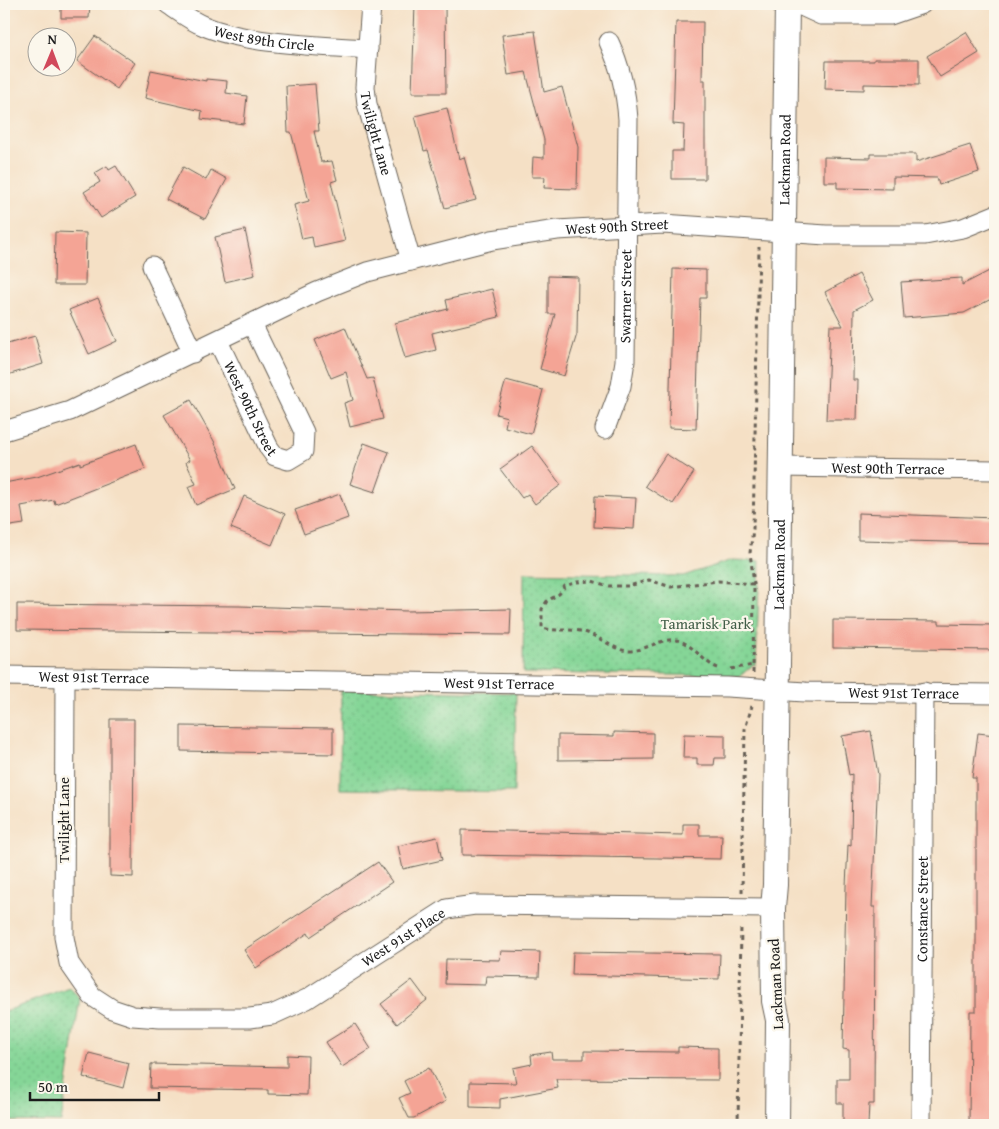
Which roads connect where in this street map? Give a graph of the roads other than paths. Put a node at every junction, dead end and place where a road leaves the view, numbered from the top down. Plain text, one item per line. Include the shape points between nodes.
1 (168, 4) edge
2 (371, 4) edge
3 (788, 4) edge
4 (797, 4) edge
5 (922, 4) edge
6 (610, 42) dead end
7 (368, 49) junction
8 (995, 215) edge
9 (627, 225) junction
10 (783, 232) junction
11 (411, 261) junction
12 (152, 266) dead end
13 (252, 324) junction
14 (218, 341) junction
15 (193, 352) junction
16 (604, 429) dead end
17 (4, 432) edge
18 (780, 467) junction
19 (995, 470) edge
20 (4, 676) edge
21 (65, 677) junction
22 (778, 690) junction
23 (924, 692) junction
24 (995, 694) edge
25 (772, 908) junction
26 (69, 963) joint
27 (777, 1125) edge
28 (921, 1125) edge

1 - 7 street, West 89th Circle via 196,22 229,34
2 - 7 street, Twilight Lane
3 - 10 main road, Lackman Road
4 - 5 street via 821,15 890,15
6 - 9 street, Swarner Street via 620,65 627,96
7 - 11 street, Twilight Lane via 367,104
8 - 10 street, West 90th Street via 963,228 925,235
9 - 10 street, West 90th Street
9 - 11 street, West 90th Street via 557,230 492,240
9 - 16 street, Swarner Street via 625,361 621,386
10 - 18 main road, Lackman Road
11 - 13 street, West 90th Street via 367,272
12 - 15 street
13 - 14 street, West 90th Street
13 - 14 street, West 90th Street via 304,432 303,450 288,460 275,456 269,448
14 - 15 street, West 90th Street
15 - 17 street, West 90th Street via 70,412
18 - 19 street, West 90th Terrace
18 - 22 main road, Lackman Road
20 - 21 street, West 91st Terrace
21 - 22 street, West 91st Terrace
21 - 26 street, Twilight Lane via 64,937
22 - 23 street, West 91st Terrace
22 - 25 main road, Lackman Road
23 - 24 street, West 91st Terrace
23 - 28 street, Constance Street
25 - 26 street, West 91st Place via 475,904 447,909 307,999 272,1014 250,1018 133,1016 112,1009 92,996
25 - 27 main road, Lackman Road via 774,1002 778,1020

